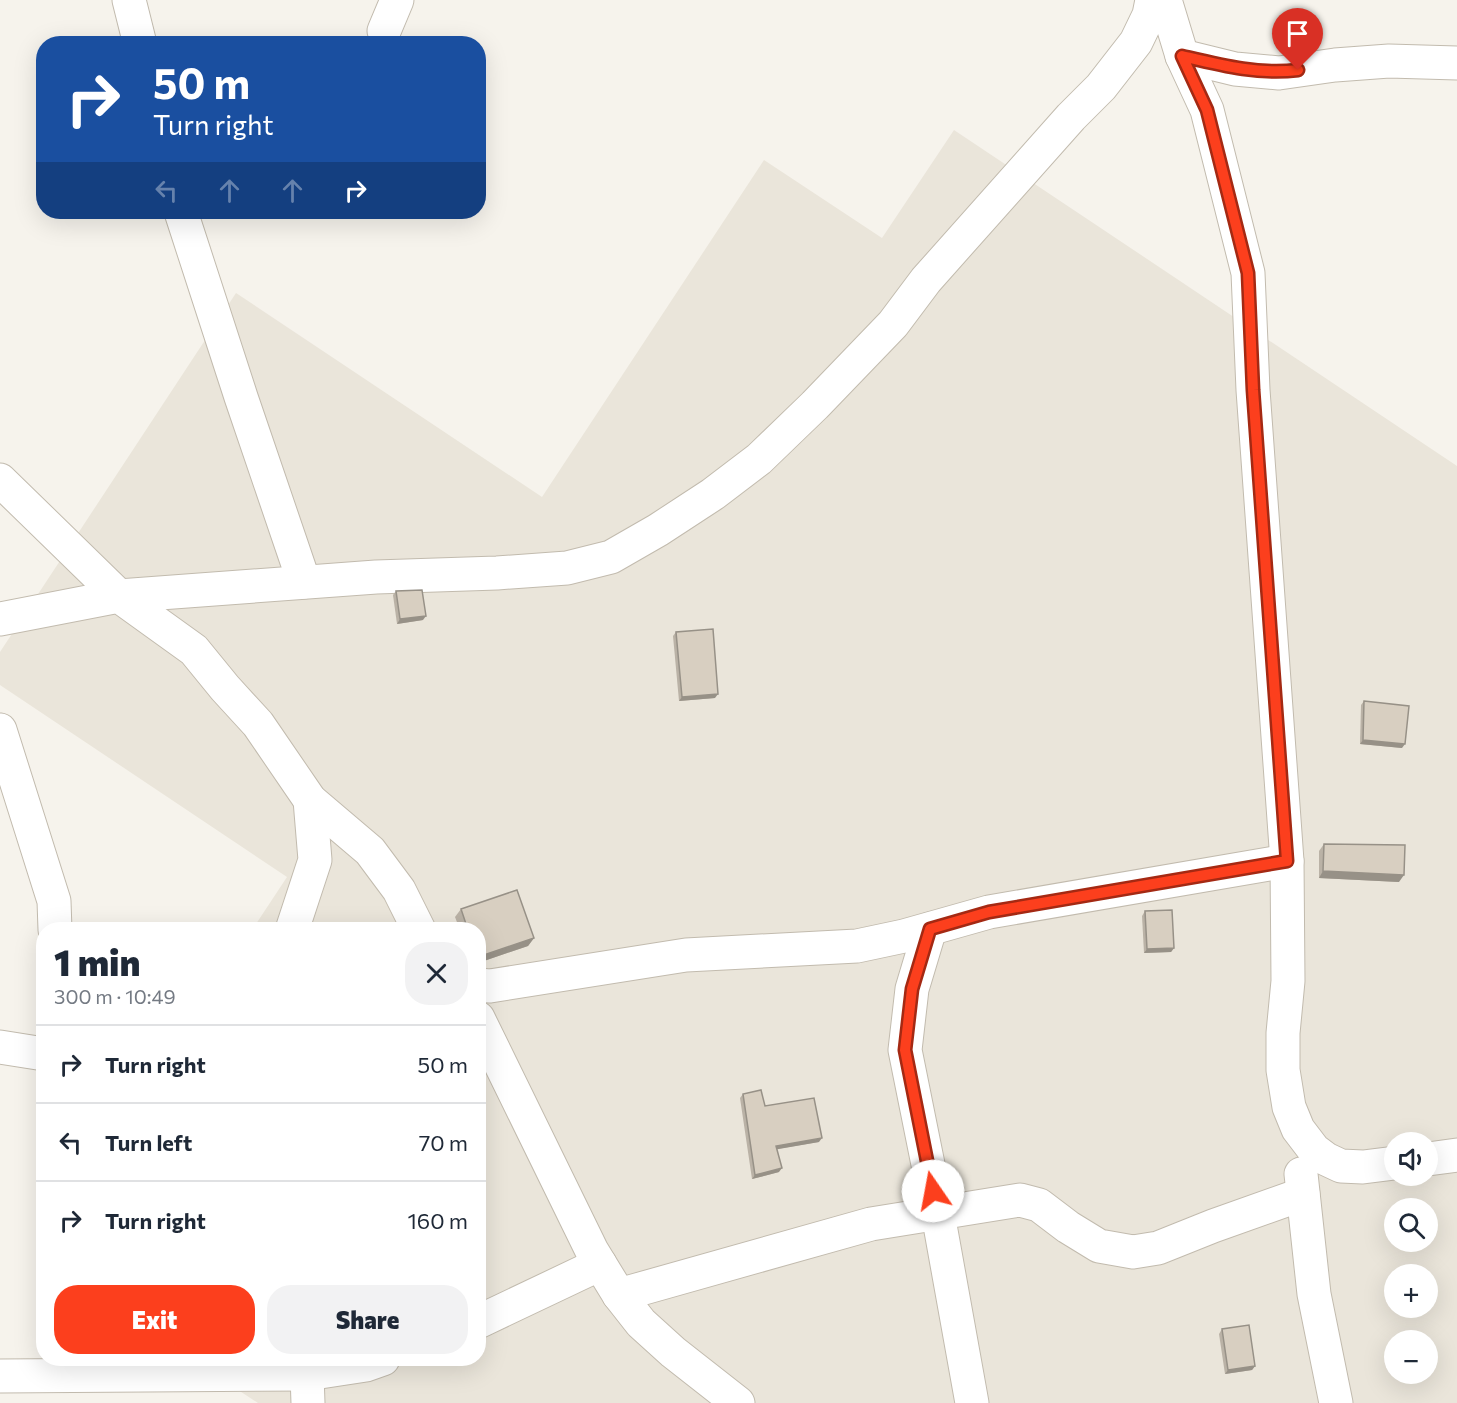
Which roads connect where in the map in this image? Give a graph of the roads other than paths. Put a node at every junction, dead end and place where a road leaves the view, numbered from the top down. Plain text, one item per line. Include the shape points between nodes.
1 (129, 0) edge
2 (396, 0) edge
3 (1152, 0) edge
4 (1165, 0) edge
5 (384, 31) dead end
6 (138, 36) edge
7 (1182, 56) junction
8 (1457, 63) edge
9 (183, 219) edge
10 (0, 480) edge
11 (304, 582) junction
12 (119, 596) junction
13 (0, 620) edge
14 (0, 730) edge
15 (310, 800) junction
16 (1287, 861) junction
17 (55, 922) edge
18 (295, 922) edge
19 (415, 922) edge
20 (930, 929) junction
21 (486, 986) edge
22 (486, 1034) edge
23 (0, 1047) edge
24 (36, 1053) edge
25 (1298, 1129) junction
26 (1457, 1155) edge
27 (1438, 1158) edge
28 (1384, 1164) edge
29 (1303, 1194) junction
30 (938, 1214) junction
31 (600, 1264) junction
32 (619, 1295) junction
33 (486, 1318) edge
34 (362, 1366) edge
35 (0, 1376) edge
36 (70, 1377) junction
37 (306, 1379) edge
38 (50, 1403) edge
39 (738, 1403) edge
40 (972, 1403) edge
41 (1336, 1403) edge

1 - 6 street
2 - 5 street
3 - 11 street via 1136,42 1101,87 926,280 893,324 759,459 713,494 611,557 567,568
4 - 7 street
7 - 8 street via 1235,69 1279,73 1389,61
7 - 16 street via 1207,110 1248,273
9 - 11 street
10 - 12 street
11 - 12 street
12 - 13 street
12 - 15 street via 194,650 258,724
14 - 17 street via 54,901
15 - 18 street via 315,860
15 - 19 street via 370,851 399,890
16 - 20 street via 989,912
16 - 25 street via 1288,981 1283,1070 1289,1107
20 - 21 street via 857,946 686,956
20 - 30 street via 912,989 905,1050
22 - 31 street
23 - 24 street
25 - 28 street via 1314,1150 1341,1166
25 - 29 street
26 - 27 street
29 - 30 street via 1158,1248 1133,1252 1099,1246 1039,1205 1020,1200
29 - 41 street via 1314,1294
30 - 32 street via 871,1224
30 - 40 street
31 - 32 street
31 - 33 street
32 - 39 street via 641,1323
34 - 37 street
35 - 36 street
36 - 37 street via 221,1374
36 - 38 street

